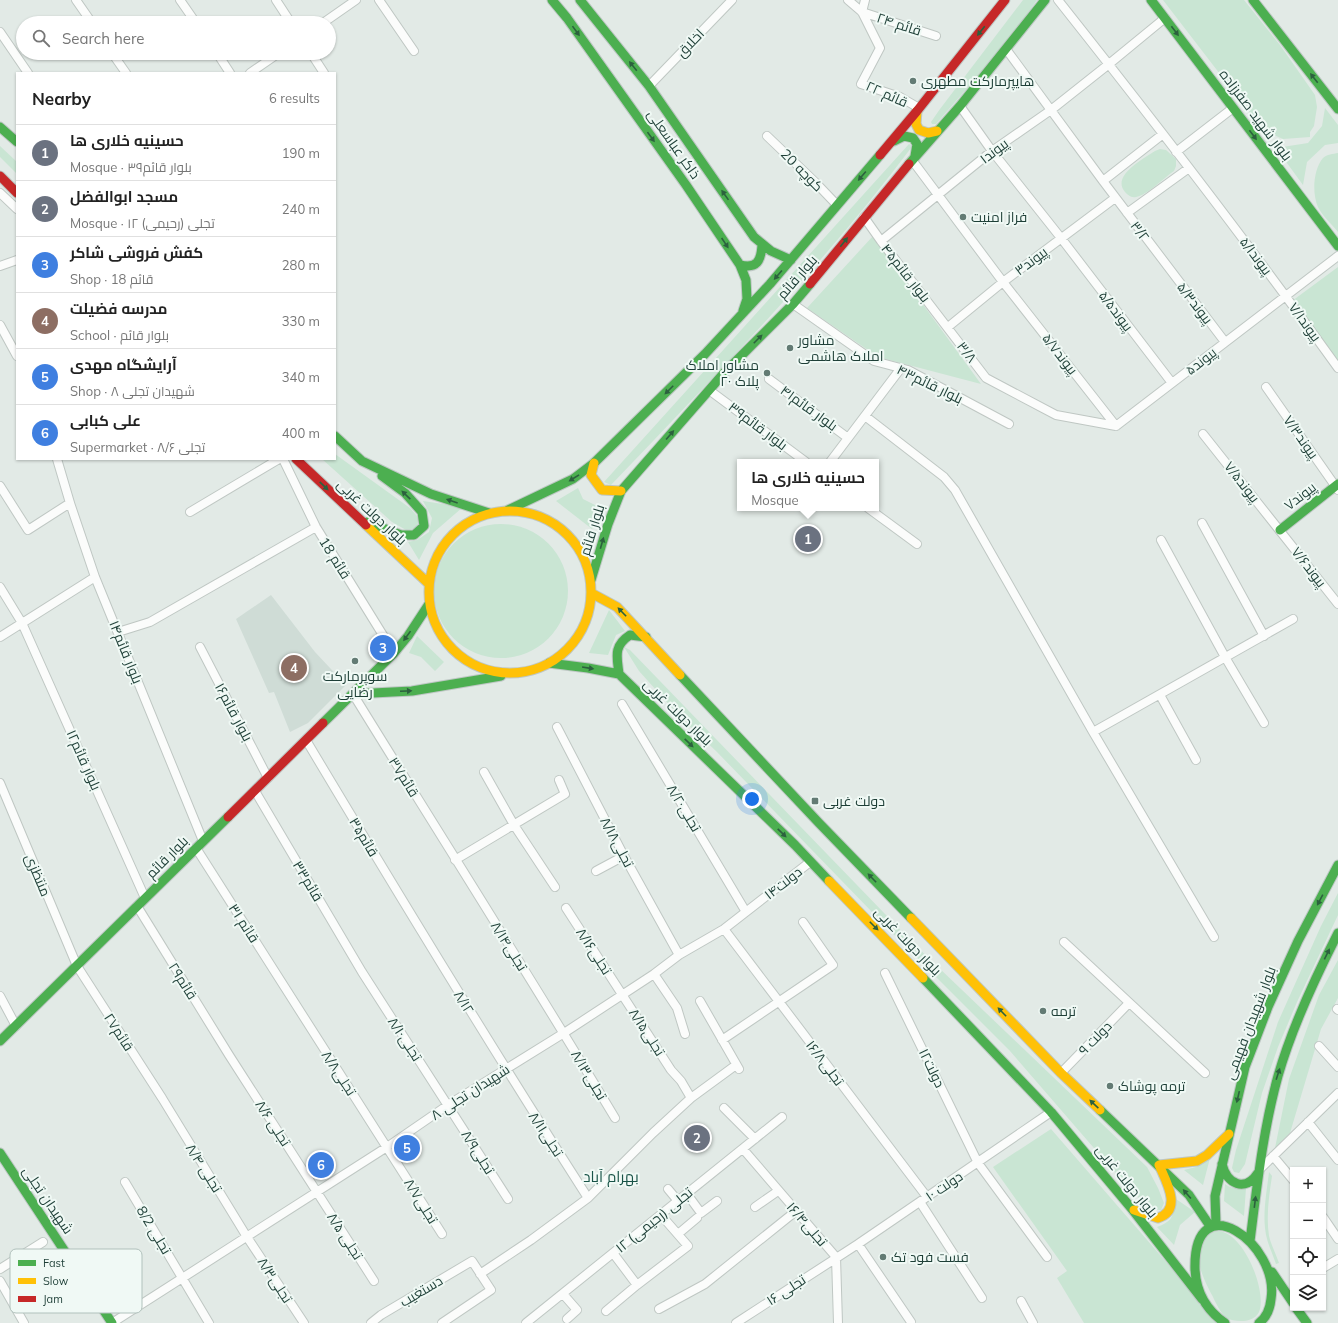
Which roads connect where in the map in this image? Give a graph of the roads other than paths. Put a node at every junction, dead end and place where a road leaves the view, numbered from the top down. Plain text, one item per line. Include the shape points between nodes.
1 (76, 0) edge
2 (180, 0) edge
3 (276, 0) edge
4 (356, 0) edge
5 (379, 0) edge
6 (552, 0) edge
7 (580, 0) edge
8 (732, 0) edge
9 (848, 0) edge
10 (865, 0) edge
11 (1005, 0) edge
12 (1045, 0) edge
13 (1058, 0) edge
14 (1151, 0) edge
15 (1253, 0) edge
16 (862, 12) junction
17 (87, 16) edge
18 (191, 16) edge
19 (286, 16) edge
20 (333, 16) edge
21 (1165, 18) junction
22 (0, 32) edge
23 (936, 36) dead end
24 (1006, 49) junction
25 (414, 51) dead end
26 (16, 55) edge
27 (19, 60) edge
28 (117, 60) edge
29 (222, 60) edge
30 (269, 60) edge
31 (316, 60) edge
32 (1109, 64) junction
33 (27, 72) edge
34 (125, 72) edge
35 (229, 72) edge
36 (251, 72) edge
37 (323, 72) edge
38 (649, 86) junction
39 (960, 106) junction
40 (1233, 108) junction
41 (1338, 109) edge
42 (918, 110) junction
43 (1051, 110) junction
44 (0, 127) edge
45 (937, 130) junction
46 (1163, 134) junction
47 (767, 136) dead end
48 (16, 141) edge
49 (887, 146) junction
50 (992, 151) junction
51 (1176, 152) junction
52 (913, 158) junction
53 (1189, 168) junction
54 (0, 176) edge
55 (1103, 181) junction
56 (16, 192) edge
57 (0, 193) edge
58 (938, 194) junction
59 (1115, 198) junction
60 (837, 205) junction
61 (16, 208) edge
62 (1127, 213) junction
63 (864, 217) junction
64 (1061, 238) junction
65 (881, 241) junction
66 (762, 245) junction
67 (1338, 246) edge
68 (1338, 256) edge
69 (16, 260) edge
70 (791, 260) junction
71 (1165, 264) joint
72 (740, 265) junction
73 (0, 266) edge
74 (1003, 282) junction
75 (1286, 295) junction
76 (793, 304) junction
77 (742, 314) junction
78 (0, 324) edge
79 (948, 327) junction
80 (1226, 342) junction
81 (16, 354) edge
82 (901, 368) junction
83 (1338, 368) edge
84 (769, 379) dead end
85 (1172, 383) junction
86 (1266, 387) dead end
87 (709, 390) junction
88 (865, 416) junction
89 (1009, 424) dead end
90 (1116, 426) junction
91 (1204, 434) dead end
92 (336, 437) edge
93 (848, 438) junction
94 (802, 459) edge
95 (832, 459) edge
96 (57, 460) edge
97 (277, 460) edge
98 (283, 460) edge
99 (297, 460) edge
100 (362, 461) junction
101 (594, 463) junction
102 (0, 486) edge
103 (1337, 487) edge
104 (620, 491) junction
105 (70, 503) junction
106 (508, 510) junction
107 (872, 511) edge
108 (190, 512) dead end
109 (488, 513) junction
110 (359, 519) junction
111 (1202, 523) dead end
112 (316, 528) junction
113 (1280, 530) junction
114 (1161, 540) dead end
115 (916, 544) dead end
116 (95, 577) junction
117 (592, 580) junction
118 (428, 584) junction
119 (0, 586) edge
120 (593, 594) junction
121 (429, 604) junction
122 (1338, 604) edge
123 (1293, 619) dead end
124 (22, 622) junction
125 (118, 632) junction
126 (1264, 636) junction
127 (0, 637) edge
128 (646, 637) junction
129 (200, 647) dead end
130 (394, 653) junction
131 (1225, 658) junction
132 (549, 663) junction
133 (512, 674) junction
134 (619, 674) junction
135 (353, 694) junction
136 (1160, 694) junction
137 (622, 704) dead end
138 (1264, 723) dead end
139 (556, 727) dead end
140 (1093, 732) junction
141 (306, 740) junction
142 (1196, 760) dead end
143 (484, 772) dead end
144 (268, 778) junction
145 (559, 780) dead end
146 (0, 783) edge
147 (255, 790) junction
148 (514, 825) junction
149 (203, 841) junction
150 (196, 848) junction
151 (624, 856) junction
152 (455, 860) junction
153 (810, 862) junction
154 (1338, 866) edge
155 (596, 871) dead end
156 (555, 887) dead end
157 (145, 898) junction
158 (756, 904) joint
159 (137, 906) junction
160 (566, 908) dead end
161 (746, 912) junction
162 (802, 922) dead end
163 (724, 929) junction
164 (1338, 933) edge
165 (422, 934) joint
166 (1214, 937) dead end
167 (1064, 942) dead end
168 (679, 955) junction
169 (77, 966) junction
170 (362, 972) joint
171 (885, 973) dead end
172 (654, 974) junction
173 (622, 994) junction
174 (0, 996) edge
175 (292, 998) joint
176 (700, 1001) dead end
177 (779, 1002) junction
178 (1129, 1003) junction
179 (16, 1026) junction
180 (564, 1033) junction
181 (685, 1034) dead end
182 (722, 1040) junction
183 (0, 1041) edge
184 (1319, 1046) dead end
185 (229, 1055) joint
186 (1338, 1067) edge
187 (505, 1070) junction
188 (1061, 1073) junction
189 (1205, 1073) dead end
190 (1338, 1093) edge
191 (162, 1098) joint
192 (692, 1098) junction
193 (448, 1105) junction
194 (724, 1108) dead end
195 (1052, 1112) junction
196 (782, 1117) dead end
197 (614, 1118) dead end
198 (1308, 1122) junction
199 (1229, 1133) junction
200 (755, 1140) junction
201 (387, 1147) junction
202 (743, 1149) junction
203 (0, 1153) edge
204 (1273, 1156) junction
205 (1338, 1160) edge
206 (978, 1163) junction
207 (1222, 1164) junction
208 (1158, 1165) junction
209 (1259, 1171) junction
210 (1290, 1176) edge
211 (125, 1182) dead end
212 (668, 1189) dead end
213 (778, 1190) junction
214 (316, 1192) junction
215 (687, 1194) junction
216 (927, 1197) junction
217 (588, 1198) junction
218 (508, 1200) dead end
219 (678, 1201) junction
220 (717, 1201) dead end
221 (920, 1202) junction
222 (755, 1207) dead end
223 (1132, 1209) junction
224 (796, 1211) junction
225 (661, 1215) junction
226 (697, 1218) dead end
227 (1326, 1221) edge
228 (1213, 1225) junction
229 (442, 1234) dead end
230 (678, 1234) junction
231 (247, 1237) junction
232 (1338, 1239) edge
233 (1250, 1241) junction
234 (43, 1242) dead end
235 (858, 1244) junction
236 (32, 1249) edge
237 (64, 1249) edge
238 (613, 1254) junction
239 (1047, 1257) dead end
240 (836, 1258) junction
241 (1338, 1259) edge
242 (10, 1263) edge
243 (1266, 1265) junction
244 (1326, 1266) edge
245 (0, 1269) edge
246 (480, 1274) junction
247 (182, 1278) junction
248 (0, 1281) edge
249 (374, 1281) dead end
250 (637, 1285) junction
251 (562, 1294) junction
252 (10, 1298) edge
253 (982, 1298) dead end
254 (1290, 1299) edge
255 (1202, 1300) junction
256 (1021, 1301) dead end
257 (142, 1304) edge
258 (659, 1309) dead end
259 (606, 1311) dead end
260 (1298, 1311) edge
261 (18, 1313) edge
262 (106, 1313) edge
263 (128, 1313) edge
264 (567, 1319) dead end
265 (911, 1322) dead end
266 (1223, 1322) edge
267 (24, 1323) edge
268 (112, 1323) edge
269 (209, 1323) edge
270 (304, 1323) edge
271 (371, 1323) edge
272 (442, 1323) edge
273 (526, 1323) edge
274 (736, 1323) edge
275 (838, 1323) edge
276 (1033, 1323) edge
277 (1259, 1323) edge
278 (1307, 1323) edge

1 - 17 street
2 - 18 street
3 - 19 street
4 - 20 street
5 - 25 street
6 -> 72 main road, ذاکر عباسعلی via 681,178
38 -> 7 main road, ذاکر عباسعلی
8 - 38 street, اخلاق
9 - 16 street
10 - 16 street
11 -> 42 main road, بلوار قائم
12 - 24 main road, بلوار قائم
13 - 32 street, پیوند۵/۱
14 - 21 main road, بلوار شهید صفرزاده
41 -> 15 main road
16 - 23 street, ۲۴ قائم
16 - 42 street, قائم ۲۲ via 880,48 861,84 900,96
21 - 32 street, پیوند۱
21 -> 40 main road, بلوار شهید صفرزاده
22 - 26 street
24 - 39 main road, بلوار قائم
24 - 43 street, ۳/۲
27 - 33 street
28 - 34 street
29 - 35 street
30 - 36 street
31 - 37 street
32 - 43 street, پیوند۱
32 - 46 street, پیوند۵/۱
66 -> 38 main road, ذاکر عباسعلی
39 - 45 main road, بلوار قائم
39 - 50 street, پیوند۵/۵
40 - 51 street
40 -> 67 main road, بلوار شهید صفرزاده
42 - 45 main road via 916,124 919,130 928,134
42 - 49 main road, بلوار قائم
43 - 50 street, پیوند۱
43 - 55 street, ۳/۲
44 - 48 main road
45 - 52 main road, بلوار قائم
46 - 51 street, پیوند۵/۱
46 - 55 street
47 - 60 street, کوچه 20
49 - 52 main road via 901,136 909,135 917,144
49 -> 60 main road, بلوار قائم
50 - 58 street, پیوند۱
50 - 64 street, پیوند۵/۵
51 - 53 street, پیوند۵/۱
52 - 58 street, پیوند۵/۷
52 - 63 main road, بلوار قائم
53 - 62 street
53 - 75 street, پیوند۵/۱
54 - 56 main road
55 - 59 street, ۳/۲
57 - 61 street
58 - 65 street, پیوند۱
58 - 74 street, پیوند۵/۷
59 - 62 street, ۳/۲
59 - 64 street, پیوند۳
60 - 70 main road, بلوار قائم
62 - 71 street, ۳/۲
63 - 65 street, بلوار قائم۴۵
76 -> 63 main road, بلوار قائم
64 - 74 street, پیوند۳
64 - 85 street, پیوند۵/۵
65 - 79 street, بلوار قائم۴۵
66 - 70 main road, ذاکر عباسعلی
66 - 72 main road via 760,260 747,267
68 - 75 street, پیوند۵
69 - 73 street
70 -> 77 main road, بلوار قائم
71 - 80 street, پیوند۵/۳
72 - 77 main road, ذاکر عباسعلی via 746,280 747,299
74 - 79 street, پیوند۳
74 - 90 street, پیوند۵/۷
75 - 80 street, پیوند۵
75 - 83 street, پیوند۷/۱
76 - 82 street, بلوار قائم۴۳ via 874,361
87 -> 76 main road, بلوار قائم
77 -> 101 main road, بلوار قائم
78 - 81 street
79 - 90 street, ۳/۸ via 986,378 1056,415
80 - 85 street, پیوند۵
82 - 88 street
82 - 89 street, بلوار قائم۴۳
84 - 93 street, بلوار قائم۴۱
85 - 90 street, پیوند۵
86 - 103 street, پیوند۷/۳
87 - 94 street, بلوار قائم۳۹
104 -> 87 main road, بلوار قائم
88 - 93 street
88 - 140 street via 944,477 955,490
91 - 113 street, پیوند۷/۵
92 - 100 main road
93 - 95 street
96 - 105 street, بلوار قائم۱۴
97 - 108 street
98 - 112 street, 18 قائم
99 -> 110 main road, بلوار دولت غربی
109 -> 100 main road via 431,494
110 -> 100 main road via 401,535 414,535 424,526 422,512 405,493
101 - 104 main road via 591,475 602,490
101 -> 106 main road, بلوار قائم via 573,479
102 - 105 street via 28,530
103 - 113 main road, پیوند۷
117 -> 104 main road, بلوار قائم
105 - 116 street, بلوار قائم۱۴
106 - 109 main road
106 - 117 main road via 528,512 546,519 563,530 577,544
107 - 115 street
109 - 118 main road via 454,532 442,547 433,565
110 - 118 main road, بلوار دولت غربی
111 - 126 street
112 - 125 street via 150,622
112 - 130 street, 18 قائم
113 - 122 street, پیوند۷/۶
114 - 131 street
116 - 124 street
116 - 125 street, بلوار قائم۱۴
117 - 120 main road
118 - 121 main road
119 - 124 street, بلوار قائم۱۲
128 -> 120 main road, بلوار دولت غربی via 617,607
120 - 132 main road via 588,619 579,637 566,652
121 -> 130 main road, بلوار قائم
121 - 133 main road via 434,623 444,640 457,654 486,670
123 - 126 street
124 - 127 street
124 - 157 street, بلوار قائم۱۲
125 - 149 street, بلوار قائم۱۴
126 - 131 street
128 - 134 main road via 630,635 620,642 617,653
188 -> 128 main road, بلوار دولت غربی via 819,823
129 - 144 street, بلوار قائم۱۶
130 - 135 main road, بلوار قائم
131 - 136 street
131 - 138 street
132 - 133 main road via 532,671
132 -> 134 main road
135 -> 133 main road via 412,691
134 -> 153 main road, بلوار دولت غربی
135 - 141 main road, بلوار قائم
135 - 152 street, قائم۳۷
136 - 140 street
136 - 142 street
137 - 161 street, تجلی۸/۲۰
139 - 151 street, تجلی۸/۱۸
140 - 166 street
141 - 144 main road, بلوار قائم
141 - 165 street, قائم۳۵
143 - 148 street
144 - 147 main road, بلوار قائم
145 - 148 street via 565,794
146 - 169 street, منتظزی
147 - 149 main road, بلوار قائم
147 - 170 street, قائم۳۳
148 - 152 street
148 - 156 street
149 - 150 main road, بلوار قائم
150 - 157 main road, بلوار قائم
150 - 175 street, قائم ۳۱
151 - 155 street
151 - 168 street, تجلی۸/۱۸
152 - 180 street, تجلی۸‌/۱۴
153 - 158 street, ۱۴دولت
153 -> 195 main road, بلوار دولت غربی
154 -> 199 main road, بلوار شهیدان فهیمی via 1298,941 1268,1007 1245,1067
157 - 159 main road, بلوار قائم
158 - 161 street, شهیدان تجلی ۸
159 - 169 main road, بلوار قائم
159 - 185 street, قائم۲۹
160 - 173 street, تجلی۸/۱۶
161 - 163 street, شهیدان تجلی ۸
162 - 177 street via 833,965
163 - 168 street, شهیدان تجلی ۸
163 - 177 street, تجلی۱۶/۸
209 -> 164 main road via 1277,1078 1298,1020
165 - 187 street, ۸/۱۲
167 - 178 street
168 - 172 street, شهیدان تجلی ۸
169 - 179 main road, بلوار قائم
169 - 191 street, قائم۲۷
170 - 193 street, تجلی۸/۱۰
171 - 206 street, ۱۲دولت
172 - 173 street, شهیدان تجلی ۸
172 - 181 street via 677,1008
173 - 180 street, شهیدان تجلی ۸
173 - 192 street, تجلی۸/۱۵
174 - 179 street
175 - 201 street, تجلی۸/۸
176 - 182 street
177 - 182 street
177 - 216 street, تجلی۱۶/۸
178 - 188 street, ۹ دولت
178 - 189 street
179 - 183 main road, بلوار قائم
180 - 187 street, شهیدان تجلی ۸
180 - 197 street, تجلی۸/۱۳
182 - 192 street via 738,1067
184 - 186 street
185 - 214 street, تجلی ۸/۶
187 - 193 street, شهیدان تجلی ۸
187 - 217 street, تجلی۸/۱۱
208 -> 188 main road, بلوار دولت غربی
190 - 198 street
191 - 231 street, ۸/۴ تجلی
192 - 217 street via 639,1145
193 - 201 street, شهیدان تجلی ۸
193 - 218 street, تجلی۸/۹
194 - 200 street
195 - 206 street, ۱۰ دولت
195 - 223 main road, بلوار دولت غربی
196 - 200 street, ۱۲ تجلی (رحیمی)
198 - 204 street
198 - 205 street
199 - 207 main road, بلوار شهیدان فهیمی
199 - 208 main road via 1207,1155 1197,1161
200 - 202 street, ۱۲ تجلی (رحیمی)
201 - 214 street, شهیدان تجلی ۸
201 - 229 street, تجلی۸/۷
202 - 213 street, تجلی۱۶/۴
202 - 215 street, ۱۲ تجلی (رحیمی)
203 - 237 main road, شهیدان تجلی
204 - 209 street
204 - 210 street
206 - 216 street, ۱۰ دولت
206 - 239 street, ۱۲دولت
207 - 209 main road via 1228,1179 1238,1184 1248,1184
207 - 228 main road, بلوار شهیدان فهیمی via 1215,1196
208 - 223 main road via 1171,1193 1172,1204 1167,1214 1158,1218
228 -> 208 main road, بلوار دولت غربی via 1189,1195
233 -> 209 main road
211 - 247 street, 8/2 تجلی
212 - 219 street
213 - 222 street
213 - 224 street, تجلی۱۶/۴
214 - 231 street, شهیدان تجلی ۸
214 - 249 street, تجلی ۸/۵
215 - 219 street, ۱۲ تجلی (رحیمی)
215 - 220 street via 701,1214
216 - 221 street, ۱۰ دولت
217 - 246 street
219 - 225 street, ۱۲ تجلی (رحیمی)
221 - 235 street, ۱۰ دولت
221 - 253 street
223 - 255 main road, بلوار دولت غربی
224 - 240 street, تجلی۱۶/۴
224 - 258 street via 705,1284
225 - 230 street
225 - 238 street, ۱۲ تجلی (رحیمی)
226 - 230 street
227 - 232 street
228 - 233 main road via 1231,1228
228 - 255 main road via 1199,1239 1196,1251 1196,1278
230 - 250 street via 688,1246
231 - 247 street, شهیدان تجلی ۸
231 - 270 street, تجلی۸/۳
233 - 243 main road
234 - 236 street
235 - 240 street, ۱۰ دولت
235 - 265 street
238 - 250 street
238 - 251 street, ۱۲ تجلی (رحیمی)
240 - 274 street, ۱۶ تجلی
240 - 275 street
241 - 244 street
242 - 245 street
243 - 254 main road
243 - 277 main road via 1272,1284 1270,1309
246 - 271 street, دستغیب via 472,1261
246 - 272 street via 490,1290
247 - 257 street, شهیدان تجلی ۸
247 - 269 street, 8/2 تجلی
248 - 252 street
250 - 259 street
251 - 264 street via 577,1310
251 - 273 street, ۱۲ تجلی (رحیمی)
255 - 266 main road, بلوار دولت غربی
256 - 276 street
260 - 278 main road
261 - 267 street
262 - 268 main road, شهیدان تجلی
263 - 268 street, شهیدان تجلی ۸

